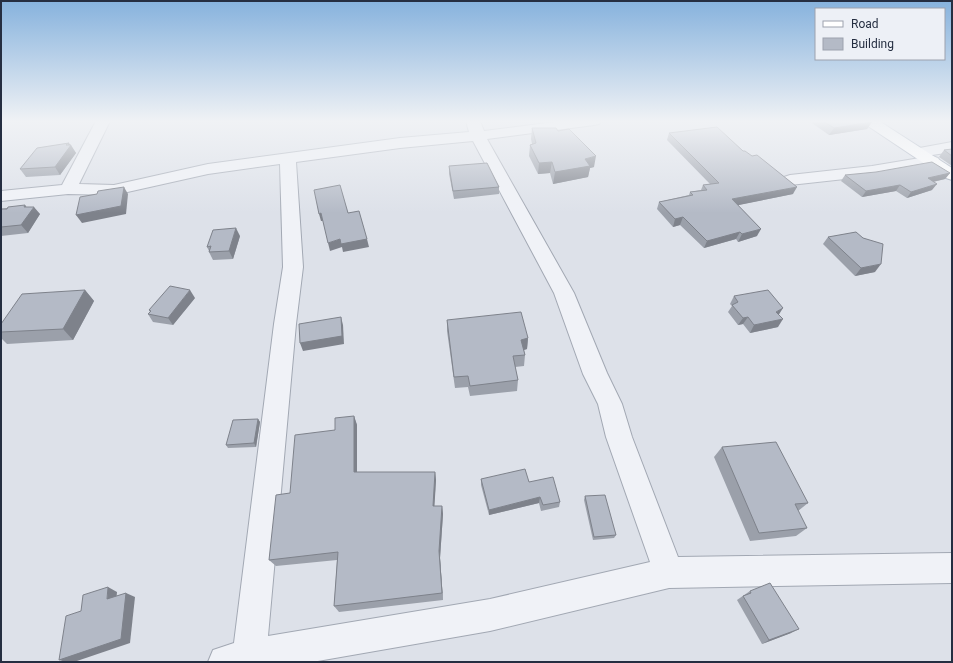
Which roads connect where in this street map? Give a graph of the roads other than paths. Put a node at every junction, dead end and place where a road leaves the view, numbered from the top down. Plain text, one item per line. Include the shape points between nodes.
1 (87, 152) edge
2 (337, 152) edge
3 (488, 152) edge
4 (919, 152) edge
5 (937, 152) edge
6 (925, 156) junction
7 (288, 159) junction
8 (952, 175) edge
9 (790, 180) edge
10 (68, 189) junction
11 (1, 196) edge
12 (952, 568) edge
13 (670, 573) junction
14 (237, 659) edge

1 - 10 street
2 - 7 street
3 - 13 street via 564,293 595,374 610,404 619,437
4 - 6 main road
5 - 6 street
6 - 8 main road
6 - 9 street via 872,171
7 - 10 street via 208,169 114,190
7 - 14 street via 293,267
10 - 11 street
12 - 13 street
13 - 14 street via 490,615

